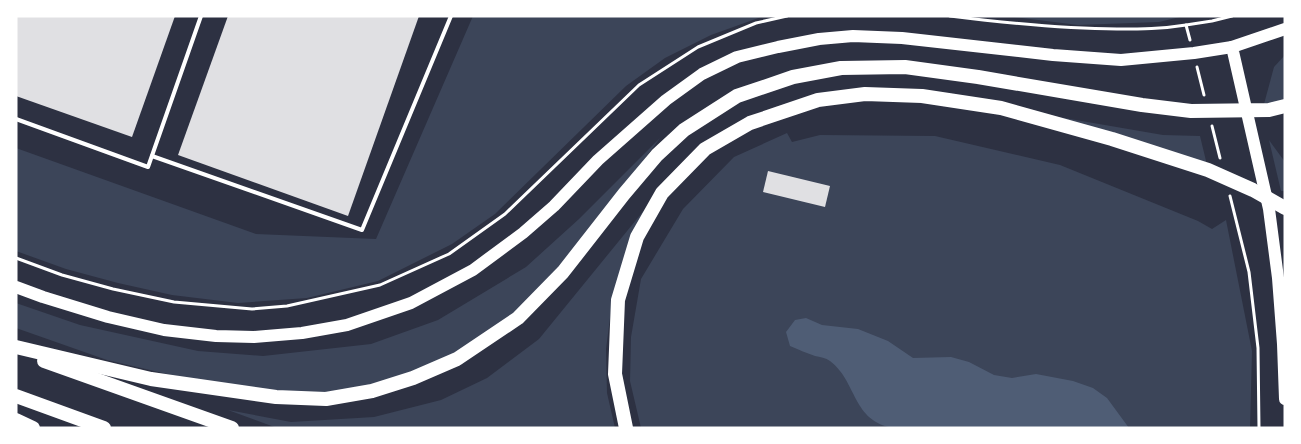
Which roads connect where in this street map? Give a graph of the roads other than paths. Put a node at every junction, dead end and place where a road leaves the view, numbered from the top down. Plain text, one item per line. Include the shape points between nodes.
1 (200, 16) edge
2 (451, 16) edge
3 (1285, 30) edge
4 (1232, 47) junction
5 (1285, 106) edge
6 (16, 119) edge
7 (152, 156) junction
8 (1285, 208) edge
9 (16, 287) edge
10 (16, 347) edge
11 (16, 352) edge
12 (16, 396) edge
13 (1285, 399) edge
14 (16, 420) edge
15 (33, 428) edge
16 (104, 428) edge
17 (232, 428) edge
18 (626, 428) edge

1 - 7 lane
2 - 7 lane via 362,230
3 - 4 main road
4 - 9 main road via 1121,60 853,36 819,39 737,57 702,74 666,100 598,160 530,228 473,270 411,303 346,325 302,333 216,336 164,330 108,317
4 - 13 main road via 1269,209 1278,278
5 - 10 highway via 1268,110 1191,112 905,67 841,68 793,77 737,96 684,130 657,155 563,272 518,318 457,359 413,378 326,399 276,397 151,379
6 - 7 lane via 148,167
8 - 18 highway via 1208,170 1001,108 922,96 865,94 818,100 750,123 705,149 662,193 637,236 618,300 615,374
11 - 17 highway
12 - 16 highway
14 - 15 highway

